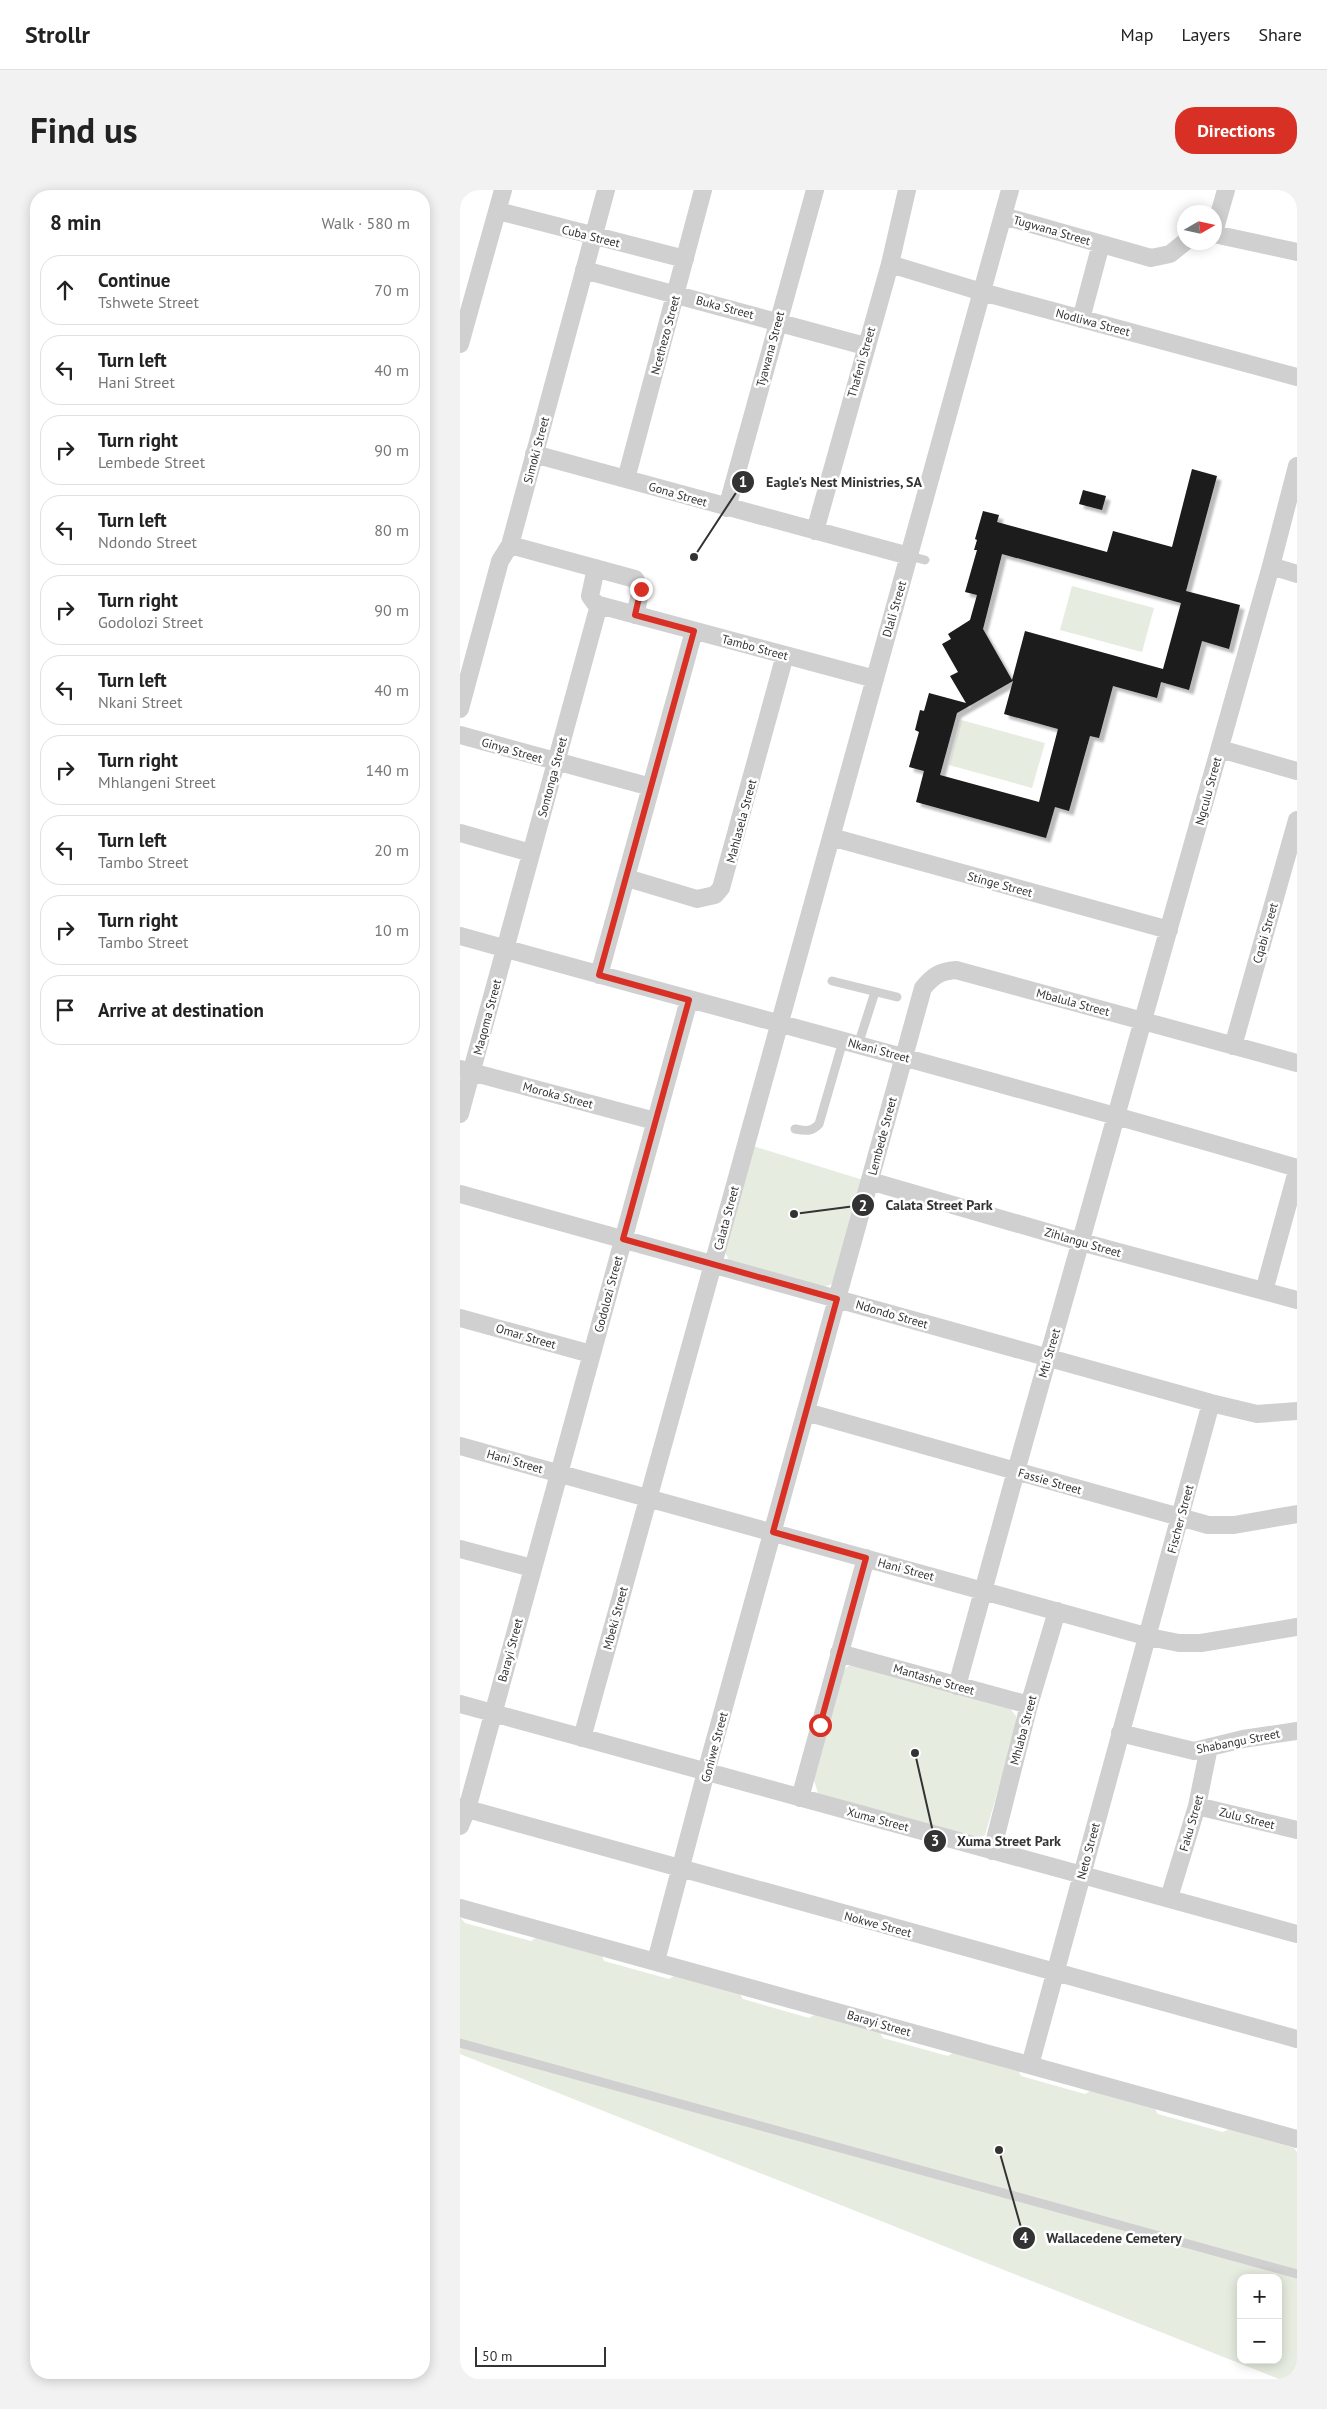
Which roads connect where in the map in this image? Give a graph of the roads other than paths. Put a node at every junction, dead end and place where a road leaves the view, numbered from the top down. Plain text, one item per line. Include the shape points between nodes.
1 (504, 190) edge
2 (606, 190) edge
3 (703, 190) edge
4 (815, 190) edge
5 (1226, 190) edge
6 (904, 191) edge
7 (1010, 191) edge
8 (1222, 205) edge
9 (498, 211) junction
10 (1003, 216) junction
11 (1222, 235) edge
12 (593, 237) junction
13 (1101, 244) junction
14 (1177, 248) edge
15 (1297, 252) edge
16 (685, 259) junction
17 (890, 264) junction
18 (584, 270) junction
19 (982, 292) junction
20 (676, 294) junction
21 (1081, 319) junction
22 (778, 322) junction
23 (461, 334) edge
24 (865, 346) junction
25 (1297, 377) edge
26 (534, 454) junction
27 (1297, 466) edge
28 (626, 479) junction
29 (727, 508) junction
30 (816, 531) junction
31 (510, 545) junction
32 (917, 558) junction
33 (1271, 566) junction
34 (596, 568) junction
35 (1297, 574) edge
36 (599, 605) junction
37 (635, 615) junction
38 (694, 631) junction
39 (785, 655) junction
40 (875, 679) junction
41 (460, 709) edge
42 (460, 735) edge
43 (1220, 749) junction
44 (556, 762) junction
45 (1297, 771) edge
46 (651, 788) junction
47 (1297, 820) edge
48 (460, 833) edge
49 (832, 837) junction
50 (532, 853) junction
51 (627, 878) junction
52 (1169, 930) junction
53 (460, 936) edge
54 (505, 949) junction
55 (599, 975) junction
56 (832, 981) dead end
57 (875, 992) junction
58 (897, 997) dead end
59 (689, 1000) junction
60 (1144, 1022) junction
61 (779, 1025) junction
62 (850, 1043) junction
63 (1233, 1046) junction
64 (904, 1057) junction
65 (1297, 1063) edge
66 (466, 1070) edge
67 (460, 1114) edge
68 (1117, 1115) junction
69 (655, 1121) junction
70 (795, 1129) dead end
71 (1297, 1170) edge
72 (870, 1181) junction
73 (460, 1194) edge
74 (623, 1239) junction
75 (1081, 1242) junction
76 (713, 1264) junction
77 (1264, 1291) junction
78 (837, 1299) junction
79 (1297, 1300) edge
80 (460, 1318) edge
81 (591, 1354) junction
82 (1048, 1358) junction
83 (1211, 1403) junction
84 (1297, 1411) edge
85 (806, 1412) junction
86 (460, 1446) edge
87 (1016, 1471) junction
88 (558, 1473) junction
89 (648, 1498) junction
90 (1297, 1514) edge
91 (1180, 1518) junction
92 (773, 1532) junction
93 (460, 1548) edge
94 (866, 1558) junction
95 (532, 1568) junction
96 (983, 1591) junction
97 (1057, 1611) junction
98 (1297, 1627) edge
99 (1149, 1636) junction
100 (839, 1653) junction
101 (957, 1686) junction
102 (460, 1704) edge
103 (1029, 1705) junction
104 (493, 1713) junction
105 (1120, 1733) junction
106 (1296, 1735) edge
107 (582, 1738) junction
108 (1210, 1748) junction
109 (706, 1772) junction
110 (800, 1798) junction
111 (1197, 1806) junction
112 (464, 1808) edge
113 (460, 1826) edge
114 (1297, 1830) edge
115 (992, 1851) junction
116 (682, 1869) junction
117 (1082, 1875) junction
118 (1169, 1898) junction
119 (460, 1908) edge
120 (1297, 1934) edge
121 (656, 1961) junction
122 (1055, 1972) junction
123 (1297, 2039) edge
124 (460, 2042) edge
125 (1030, 2065) junction
126 (1297, 2139) edge
127 (1297, 2274) edge

1 - 9 street
2 - 12 street, Simoki Street
3 - 16 street, Ncethezo Street
4 - 22 street, Tyawana Street
5 - 8 street
6 - 17 street, Thafeni Street
7 - 10 street, Dlali Street
9 - 12 street, Cuba Street
9 - 23 street
10 - 13 street, Tugwana Street
10 - 19 street, Dlali Street
11 - 15 street
12 - 16 street, Cuba Street
12 - 18 street, Simoki Street
13 - 14 street, Tugwana Street via 1151,258 1170,254
13 - 21 street, Tugwana Street
16 - 20 street, Ncethezo Street
17 - 19 street, Nodliwa Street
17 - 24 street, Thafeni Street
18 - 20 street, Buka Street
18 - 26 street, Simoki Street
19 - 21 street, Nodliwa Street
19 - 32 street, Dlali Street
20 - 22 street, Buka Street
20 - 28 street, Ncethezo Street
21 - 25 street, Nodliwa Street
22 - 24 street, Buka Street
22 - 29 street, Tyawana Street
24 - 30 street, Thafeni Street
26 - 28 street, Gona Street
26 - 31 street, Simoki Street
27 - 33 street, Ngculu Street
28 - 29 street, Gona Street
29 - 30 street, Gona Street
30 - 32 street, Gona Street
31 - 34 street
31 - 41 street, Simoki Street via 500,561
32 - 40 street, Dlali Street
33 - 35 street
33 - 43 street, Ngculu Street
34 - 36 street via 590,596
34 - 37 street via 637,581 641,592
36 - 37 street, Tambo Street
36 - 44 street, Sontonga Street
37 - 38 street, Tambo Street
38 - 39 street, Tambo Street
38 - 46 street
39 - 40 street, Tambo Street
39 - 51 street, Mahlasela Street via 721,888 715,895 697,898
40 - 49 street, Dlali Street
42 - 44 street, Ginya Street
43 - 45 street
43 - 52 street, Ngculu Street
44 - 46 street, Ginya Street
44 - 50 street, Sontonga Street
46 - 51 street
47 - 63 street, Cqabi Street
48 - 50 street
49 - 52 street, Stinge Street
49 - 61 street, Dlali Street
50 - 54 street, Sontonga Street
51 - 55 street
52 - 60 street, Ngculu Street
53 - 54 street, Nkani Street
54 - 55 street, Nkani Street
54 - 66 street, Maqoma Street
55 - 59 street, Nkani Street
56 - 57 lane
57 - 58 lane
57 - 62 lane
59 - 61 street, Nkani Street
59 - 69 street, Godolozi Street
60 - 63 street, Mbalula Street
60 - 64 street, Mbalula Street via 972,974 947,971 931,978 923,988
60 - 68 street, Ngculu Street
61 - 62 street, Nkani Street
61 - 76 street, Calata Street
62 - 64 street, Nkani Street
62 - 70 lane via 820,1124 806,1131
63 - 65 street, Mbalula Street
64 - 68 street, Nkani Street
64 - 72 street, Lembede Street
66 - 67 street, Maqoma Street
66 - 69 street, Moroka Street
68 - 71 street, Nkani Street
68 - 75 street, Mti Street
69 - 74 street, Godolozi Street
71 - 77 street
72 - 75 street, Zihlangu Street
72 - 78 street, Lembede Street
73 - 74 street, Ndondo Street
74 - 76 street, Ndondo Street
74 - 81 street, Godolozi Street
75 - 77 street, Zihlangu Street
75 - 82 street, Mti Street
76 - 78 street, Ndondo Street
76 - 89 street, Calata Street
77 - 79 street, Zihlangu Street
78 - 82 street, Ndondo Street
78 - 85 street, Lembede Street
80 - 81 street, Omar Street
81 - 88 street, Godolozi Street
82 - 83 street, Ndondo Street
82 - 87 street, Mti Street
83 - 84 street, Ndondo Street via 1257,1414
83 - 91 street, Fischer Street
85 - 87 street, Fassie Street
85 - 92 street, Lembede Street
86 - 88 street, Hani Street
87 - 91 street, Fassie Street
87 - 96 street, Mti Street
88 - 89 street, Hani Street
88 - 95 street, Barayi Street
89 - 92 street, Hani Street
89 - 107 street, Mbeki Street
90 - 91 street, Fassie Street via 1221,1526
91 - 99 street, Fischer Street
92 - 94 street, Hani Street
92 - 109 street, Goniwe Street
93 - 95 street
94 - 96 street, Hani Street
94 - 100 street
95 - 104 street, Barayi Street
96 - 97 street, Hani Street
96 - 101 street, Mti Street
97 - 99 street, Hani Street
97 - 103 street, Mhlaba Street
98 - 99 street, Hani Street via 1201,1643 1179,1643
99 - 105 street, Neto Street
100 - 101 street, Mantashe Street
100 - 110 street
101 - 103 street, Mantashe Street
102 - 104 street, Xuma Street
103 - 115 street, Mhlaba Street
104 - 107 street, Xuma Street
104 - 112 street, Barayi Street
105 - 108 street, Shabangu Street via 1194,1751
105 - 117 street, Neto Street
106 - 108 street, Shabangu Street via 1243,1739
107 - 109 street, Xuma Street
108 - 111 street, Faku Street
109 - 110 street, Xuma Street
109 - 116 street, Goniwe Street
110 - 115 street, Xuma Street
111 - 114 street, Zulu Street
111 - 118 street, Faku Street
112 - 113 street, Barayi Street
112 - 116 street, Nokwe Street
115 - 117 street, Xuma Street
116 - 121 street, Goniwe Street
116 - 122 street, Nokwe Street
117 - 118 street, Xuma Street
117 - 122 street, Neto Street
118 - 120 street, Xuma Street
119 - 121 street, Barayi Street
121 - 125 street, Barayi Street
122 - 123 street, Nokwe Street
122 - 125 street, Neto Street
124 - 127 lane
125 - 126 street, Barayi Street

